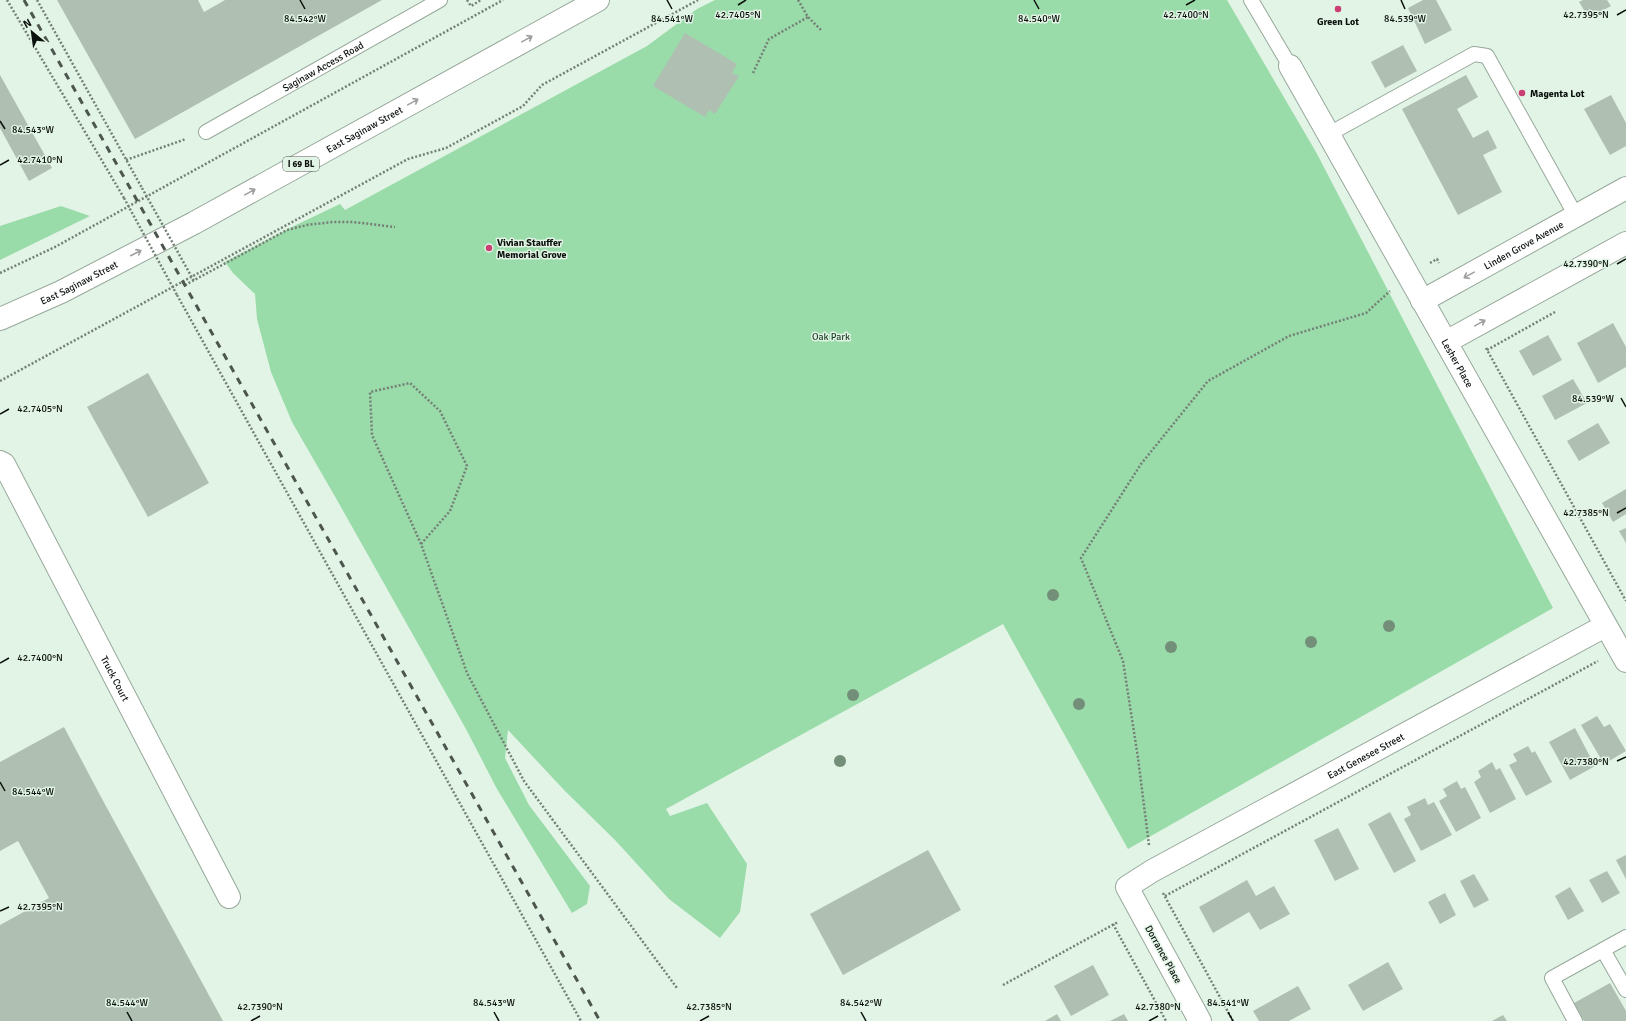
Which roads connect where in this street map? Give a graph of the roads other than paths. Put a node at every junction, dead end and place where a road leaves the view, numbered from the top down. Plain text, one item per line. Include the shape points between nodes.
1 (440, 0) edge
2 (598, 0) edge
3 (1251, 0) edge
4 (1290, 66) joint
5 (206, 132) road end
6 (1328, 134) junction
7 (1626, 188) edge
8 (1576, 216) junction
9 (1626, 243) edge
10 (1422, 302) junction
11 (0, 319) edge
12 (1446, 342) junction
13 (0, 462) edge
14 (1605, 626) junction
15 (1622, 655) edge
16 (1127, 887) joint
17 (229, 897) dead end
18 (1626, 937) edge
19 (1603, 950) junction
20 (1626, 990) edge
21 (1200, 1021) edge
22 (1575, 1021) edge

1 - 5 lane, Saginaw Access Road
11 -> 2 street, East Saginaw Street / I 69 BL via 61,292 194,223
3 - 4 lane
4 - 6 street, Lesher Place
6 - 8 lane via 1474,54 1487,56
6 - 10 street, Lesher Place
7 - 8 street, Linden Grove Avenue
8 -> 10 street, Linden Grove Avenue
12 -> 9 street
10 - 12 street, Lesher Place
12 - 14 street, Lesher Place
13 - 17 street, Truck Court via 4,464
14 - 15 street, Lesher Place
14 - 16 street, East Genesee Street via 1152,871
16 - 21 street, Dorrance Place
18 - 19 lane
19 - 20 lane
19 - 22 lane via 1552,978

